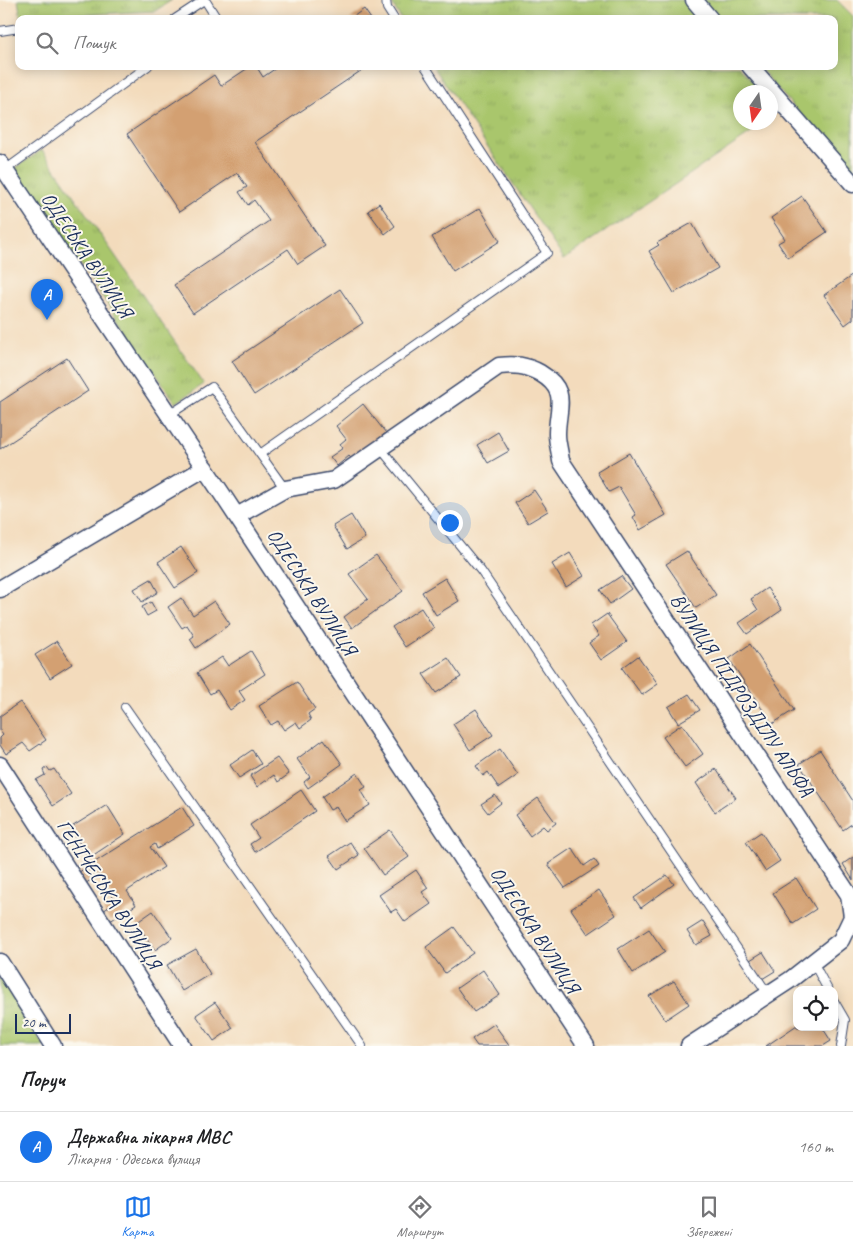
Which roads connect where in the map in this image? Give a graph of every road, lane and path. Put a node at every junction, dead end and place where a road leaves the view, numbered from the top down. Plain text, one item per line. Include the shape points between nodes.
1 (205, 0) edge
2 (386, 0) edge
3 (694, 0) edge
4 (181, 15) edge
5 (214, 15) edge
6 (391, 15) edge
7 (707, 15) edge
8 (15, 28) edge
9 (0, 30) edge
10 (142, 70) edge
11 (428, 70) edge
12 (753, 70) edge
13 (2, 167) edge
14 (853, 184) edge
15 (169, 415) junction
16 (381, 449) junction
17 (260, 454) junction
18 (205, 468) junction
19 (285, 489) junction
20 (237, 516) junction
21 (0, 589) edge
22 (125, 707) dead end
23 (0, 765) edge
24 (0, 962) edge
25 (813, 962) junction
26 (826, 986) edge
27 (768, 994) junction
28 (838, 1006) edge
29 (849, 1021) edge
30 (53, 1046) edge
31 (182, 1046) edge
32 (362, 1046) edge
33 (586, 1046) edge
34 (689, 1046) edge
35 (841, 1046) edge

1 - 4 lane
1 - 5 lane
2 - 6 lane
3 - 7 street
8 - 9 lane
10 - 13 lane
11 - 17 lane via 547,252
12 - 14 street
13 - 15 street, ОДЕСЬКА ВУЛИЦЯ
15 - 17 lane via 212,387
15 - 18 street, ОДЕСЬКА ВУЛИЦЯ
16 - 19 street via 334,480
16 - 25 street, ВУЛИЦЯ ПІДРОЗДІЛУ АЛЬФА via 499,366 517,363 550,379 559,392 561,410 557,434 561,461 849,895 852,917 841,940
16 - 27 lane via 480,571
17 - 19 lane
18 - 20 street, ОДЕСЬКА ВУЛИЦЯ
18 - 21 street
19 - 20 street
20 - 33 street, ОДЕСЬКА ВУЛИЦЯ
22 - 32 lane
23 - 31 street, ГЕНІЧЕСЬКА ВУЛИЦЯ
24 - 30 street
25 - 26 lane
25 - 27 street, ВУЛИЦЯ ПІДРОЗДІЛУ АЛЬФА
27 - 34 street, ВУЛИЦЯ ПІДРОЗДІЛУ АЛЬФА
28 - 29 lane
29 - 35 lane

